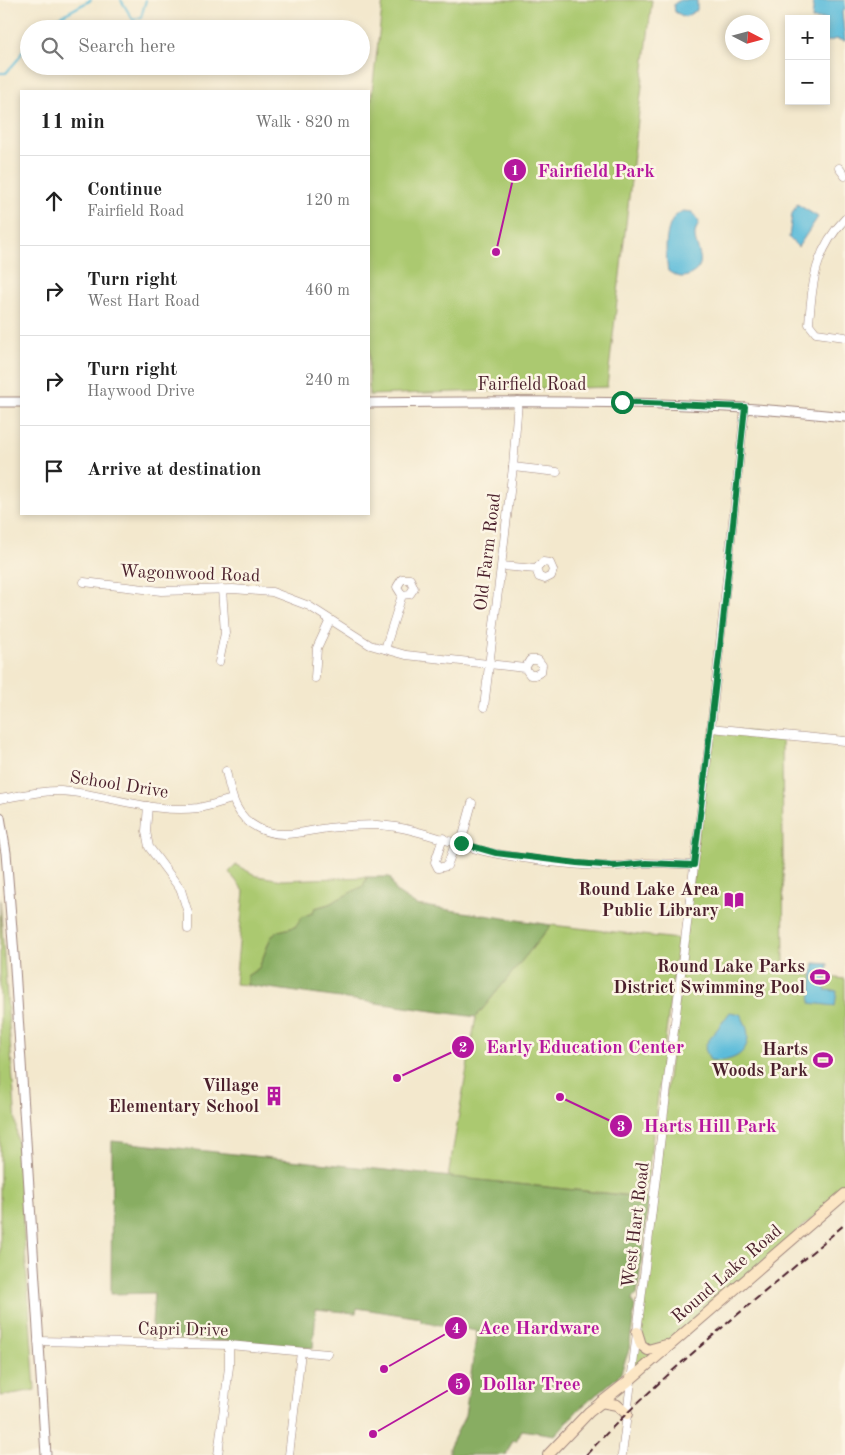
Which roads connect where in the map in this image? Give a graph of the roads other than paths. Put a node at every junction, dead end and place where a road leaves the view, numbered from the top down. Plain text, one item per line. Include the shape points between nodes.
1 (839, 168) dead end
2 (845, 176) edge
3 (845, 219) edge
4 (845, 337) edge
5 (518, 401) junction
6 (0, 402) edge
7 (20, 402) edge
8 (370, 402) edge
9 (745, 407) junction
10 (845, 417) edge
11 (513, 467) junction
12 (557, 472) dead end
13 (502, 566) junction
14 (536, 569) dead end
15 (84, 582) dead end
16 (222, 589) junction
17 (402, 595) dead end
18 (330, 620) junction
19 (385, 650) junction
20 (218, 662) dead end
21 (490, 664) junction
22 (526, 668) dead end
23 (316, 678) dead end
24 (484, 707) dead end
25 (711, 728) junction
26 (845, 741) edge
27 (226, 771) dead end
28 (0, 799) edge
29 (232, 799) junction
30 (472, 803) dead end
31 (148, 806) junction
32 (0, 817) edge
33 (444, 838) junction
34 (458, 842) junction
35 (694, 865) junction
36 (188, 929) dead end
37 (845, 1194) edge
38 (637, 1332) junction
39 (38, 1341) junction
40 (672, 1344) junction
41 (229, 1345) junction
42 (301, 1352) junction
43 (328, 1354) dead end
44 (631, 1379) junction
45 (601, 1402) junction
46 (627, 1414) junction
47 (46, 1455) edge
48 (218, 1455) edge
49 (289, 1455) edge
50 (548, 1455) edge
51 (622, 1455) edge

1 - 2 street
3 - 4 street via 836,228 817,262 809,324 816,333
5 - 8 street, Fairfield Road
5 - 9 street, Fairfield Road
5 - 11 street, Old Farm Road
6 - 7 street
9 - 10 street, Fairfield Road
9 - 25 street, West Hart Road
11 - 12 street
11 - 13 street, Old Farm Road
13 - 14 street
13 - 21 street, Old Farm Road
15 - 16 street, Wagonwood Road via 161,591
16 - 18 street, Wagonwood Road via 253,589 283,595
16 - 20 street via 225,632
17 - 19 street
18 - 19 street, Wagonwood Road via 370,645
18 - 23 street via 317,648
19 - 21 street, Wagonwood Road
21 - 22 street, Wagonwood Road
21 - 24 street, Old Farm Road
25 - 26 street
25 - 35 street, West Hart Road
27 - 29 street
28 - 31 street, School Drive via 58,790
29 - 31 street, School Drive via 199,808
29 - 33 street via 245,820 272,833 290,835 326,828 378,825
30 - 34 street
31 - 36 street via 146,831 149,847 181,890 188,913
32 - 39 street via 15,968
33 - 34 street
33 - 34 street via 435,862 438,868 448,866
34 - 35 street via 496,853 577,863
35 - 38 street, West Hart Road
37 - 40 main road, Round Lake Road
38 - 40 main road via 641,1345 648,1350
38 - 44 street, West Hart Road
39 - 41 street, Capri Drive
39 - 47 street
40 - 44 main road, Round Lake Road
41 - 42 street, Capri Drive
41 - 48 street
42 - 43 street, Capri Drive
42 - 49 street
44 - 45 main road, Round Lake Road
44 - 46 street, West Hart Road
45 - 46 main road via 617,1405
45 - 50 main road, Round Lake Road
46 - 51 street, West Hart Road

